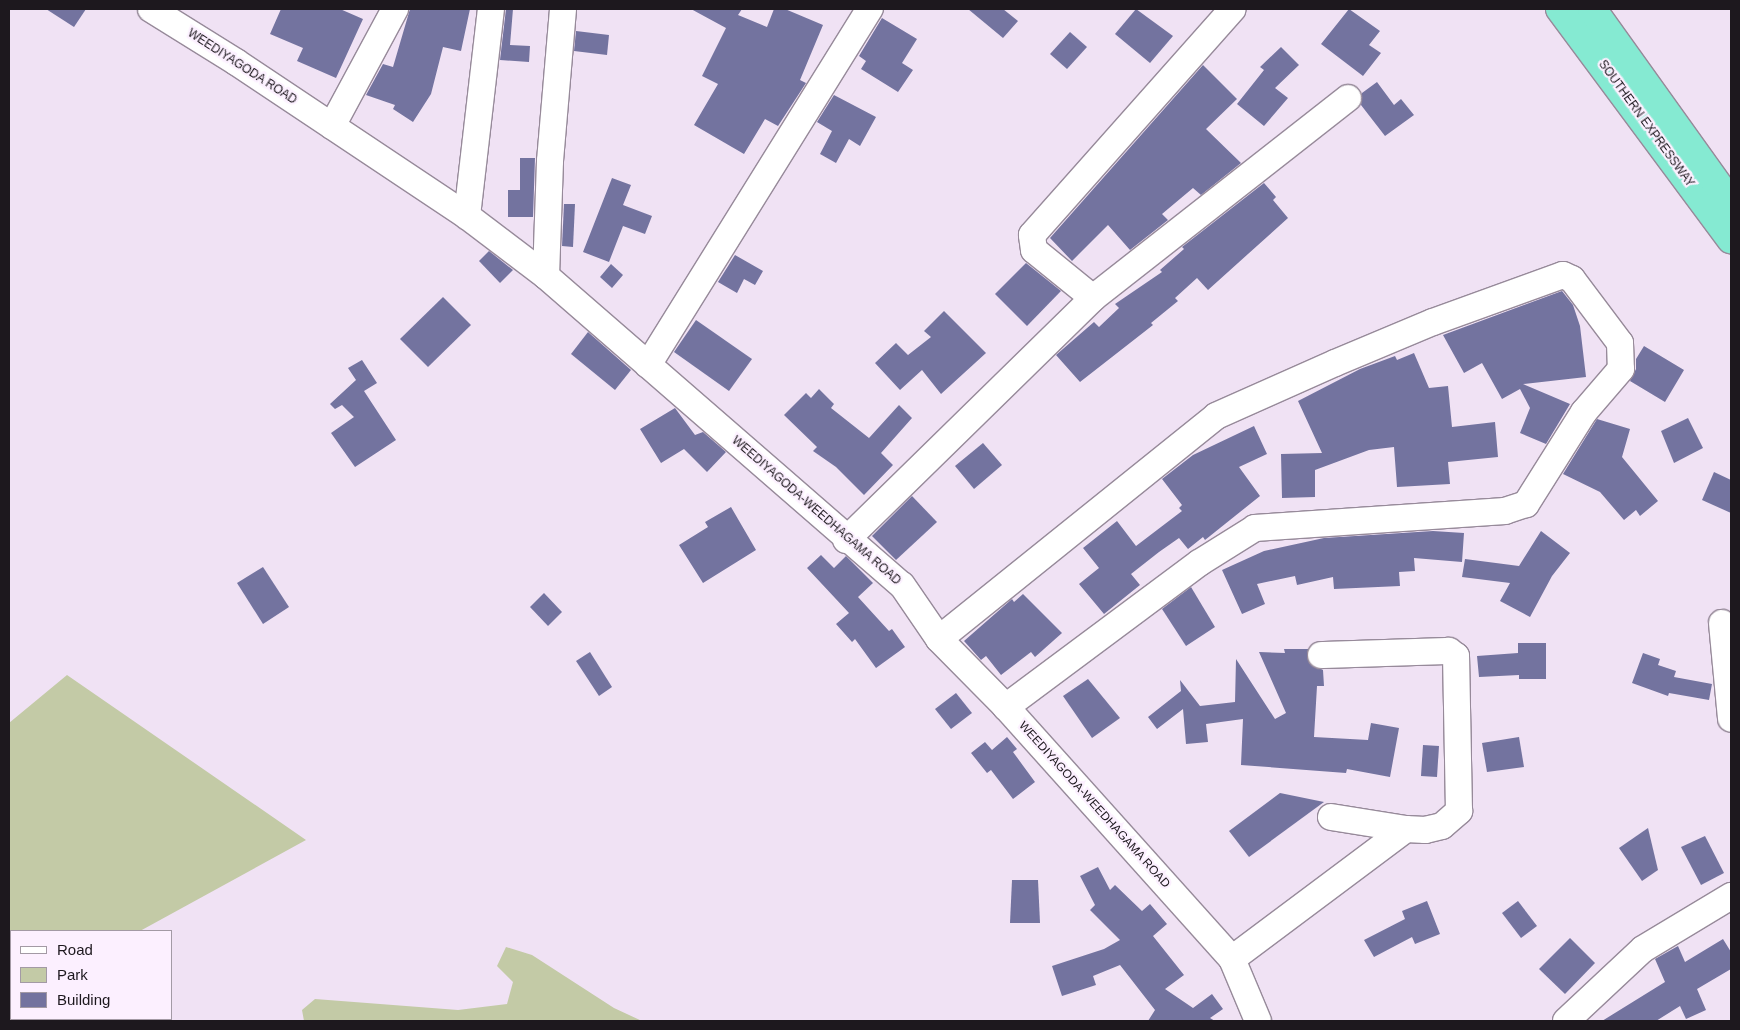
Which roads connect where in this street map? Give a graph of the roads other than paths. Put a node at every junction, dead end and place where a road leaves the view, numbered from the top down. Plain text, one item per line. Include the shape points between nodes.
1 (151, 9) edge
2 (395, 9) edge
3 (491, 9) edge
4 (563, 9) edge
5 (870, 9) edge
6 (1233, 9) edge
7 (1560, 9) edge
8 (1592, 9) edge
9 (1348, 98) dead end
10 (332, 126) junction
11 (1731, 204) edge
12 (467, 216) junction
13 (1731, 240) edge
14 (546, 276) junction
15 (1093, 298) junction
16 (648, 365) junction
17 (846, 540) junction
18 (1722, 623) dead end
19 (939, 639) junction
20 (1321, 655) dead end
21 (1006, 707) junction
22 (1731, 719) edge
23 (1331, 816) dead end
24 (1406, 829) junction
25 (1731, 896) edge
26 (1232, 958) junction
27 (1258, 1021) edge
28 (1566, 1021) edge

1 - 10 street, WEEDIYAGODA ROAD
2 - 10 street
3 - 12 street
4 - 14 street via 550,161
5 - 16 street
6 - 15 street via 1032,235 1034,250
7 - 13 highway, SOUTHERN EXPRESSWAY
8 - 11 highway, SOUTHERN EXPRESSWAY
9 - 15 street
10 - 12 street, WEEDIYAGODA-WEEDHAGAMA ROAD
12 - 14 street, WEEDIYAGODA-WEEDHAGAMA ROAD
14 - 16 street, WEEDIYAGODA-WEEDHAGAMA ROAD
15 - 17 street
16 - 17 street, WEEDIYAGODA-WEEDHAGAMA ROAD
17 - 19 street, WEEDIYAGODA-WEEDHAGAMA ROAD via 902,585
18 - 22 street
19 - 21 street, WEEDIYAGODA-WEEDHAGAMA ROAD
19 - 21 street via 1216,416 1335,364 1433,322 1563,275 1572,279 1620,344 1621,369 1584,412 1526,504 1505,511 1255,528 1199,563
20 - 24 street via 1449,652 1458,658 1459,811 1442,826 1425,830
21 - 26 street, WEEDIYAGODA-WEEDHAGAMA ROAD
23 - 24 street
24 - 26 street
25 - 28 street via 1643,949
26 - 27 street, WEEDIYAGODA-WEEDHAGAMA ROAD

